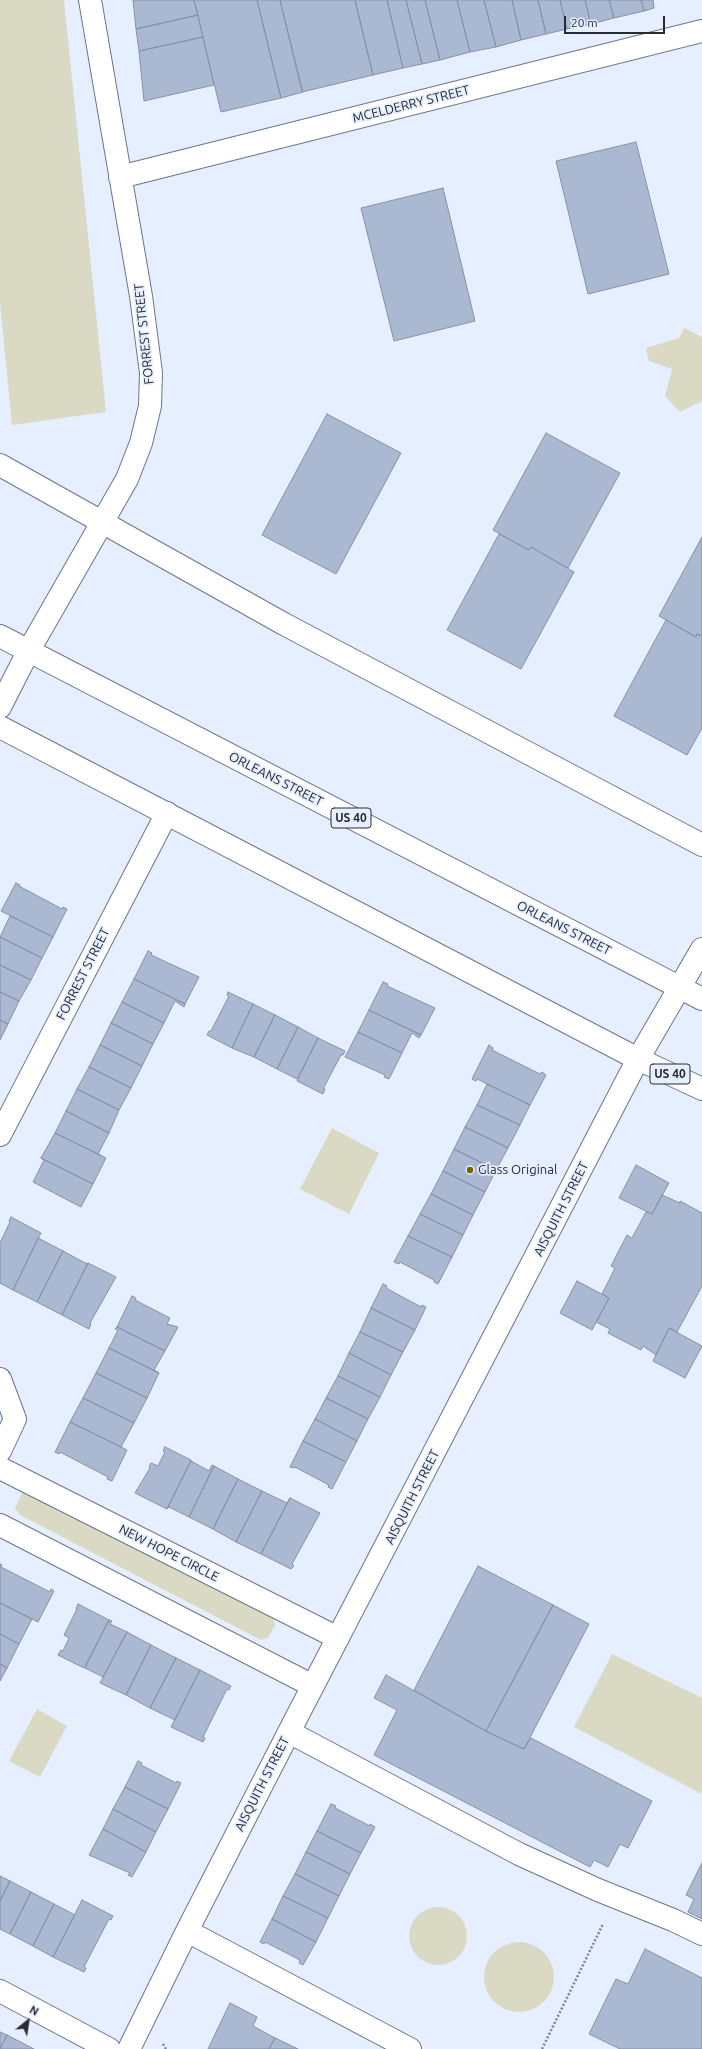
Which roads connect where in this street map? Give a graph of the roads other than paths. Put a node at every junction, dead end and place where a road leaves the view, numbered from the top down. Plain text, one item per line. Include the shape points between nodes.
1 (90, 0) edge
2 (702, 31) edge
3 (120, 177) junction
4 (0, 465) edge
5 (102, 523) junction
6 (0, 636) edge
7 (29, 650) junction
8 (0, 706) edge
9 (0, 727) edge
10 (167, 813) junction
11 (702, 845) edge
12 (702, 949) edge
13 (681, 988) junction
14 (702, 1000) edge
15 (638, 1059) junction
16 (702, 1089) edge
17 (0, 1135) edge
18 (0, 1379) edge
19 (0, 1451) edge
20 (0, 1468) edge
21 (0, 1525) edge
22 (338, 1638) junction
23 (313, 1686) junction
24 (289, 1732) junction
25 (187, 1931) junction
26 (702, 1934) edge
27 (0, 1991) edge
28 (110, 2049) edge
29 (129, 2049) edge
30 (410, 2049) edge

1 - 3 street, FORREST STREET
2 - 3 street, MCELDERRY STREET
3 - 5 street, FORREST STREET via 141,296 150,373 150,406 141,443 127,479
4 - 5 street
5 - 7 street, FORREST STREET
5 - 11 street via 284,624
6 - 7 street, ORLEANS STREET / US 40
7 - 8 street, FORREST STREET
7 - 13 street, ORLEANS STREET / US 40
9 - 10 street, US 40
10 - 15 street, US 40
10 - 17 street, FORREST STREET
12 - 13 street, AISQUITH STREET
13 - 14 street, ORLEANS STREET / US 40
13 - 15 street, AISQUITH STREET
15 - 16 street, US 40
15 - 22 street, AISQUITH STREET
18 - 19 street via 15,1419
20 - 22 street, NEW HOPE CIRCLE
21 - 23 street
22 - 23 street, AISQUITH STREET
23 - 24 street, AISQUITH STREET
24 - 25 street, AISQUITH STREET
24 - 26 street via 519,1854
25 - 29 street, AISQUITH STREET
25 - 30 street
27 - 28 street

